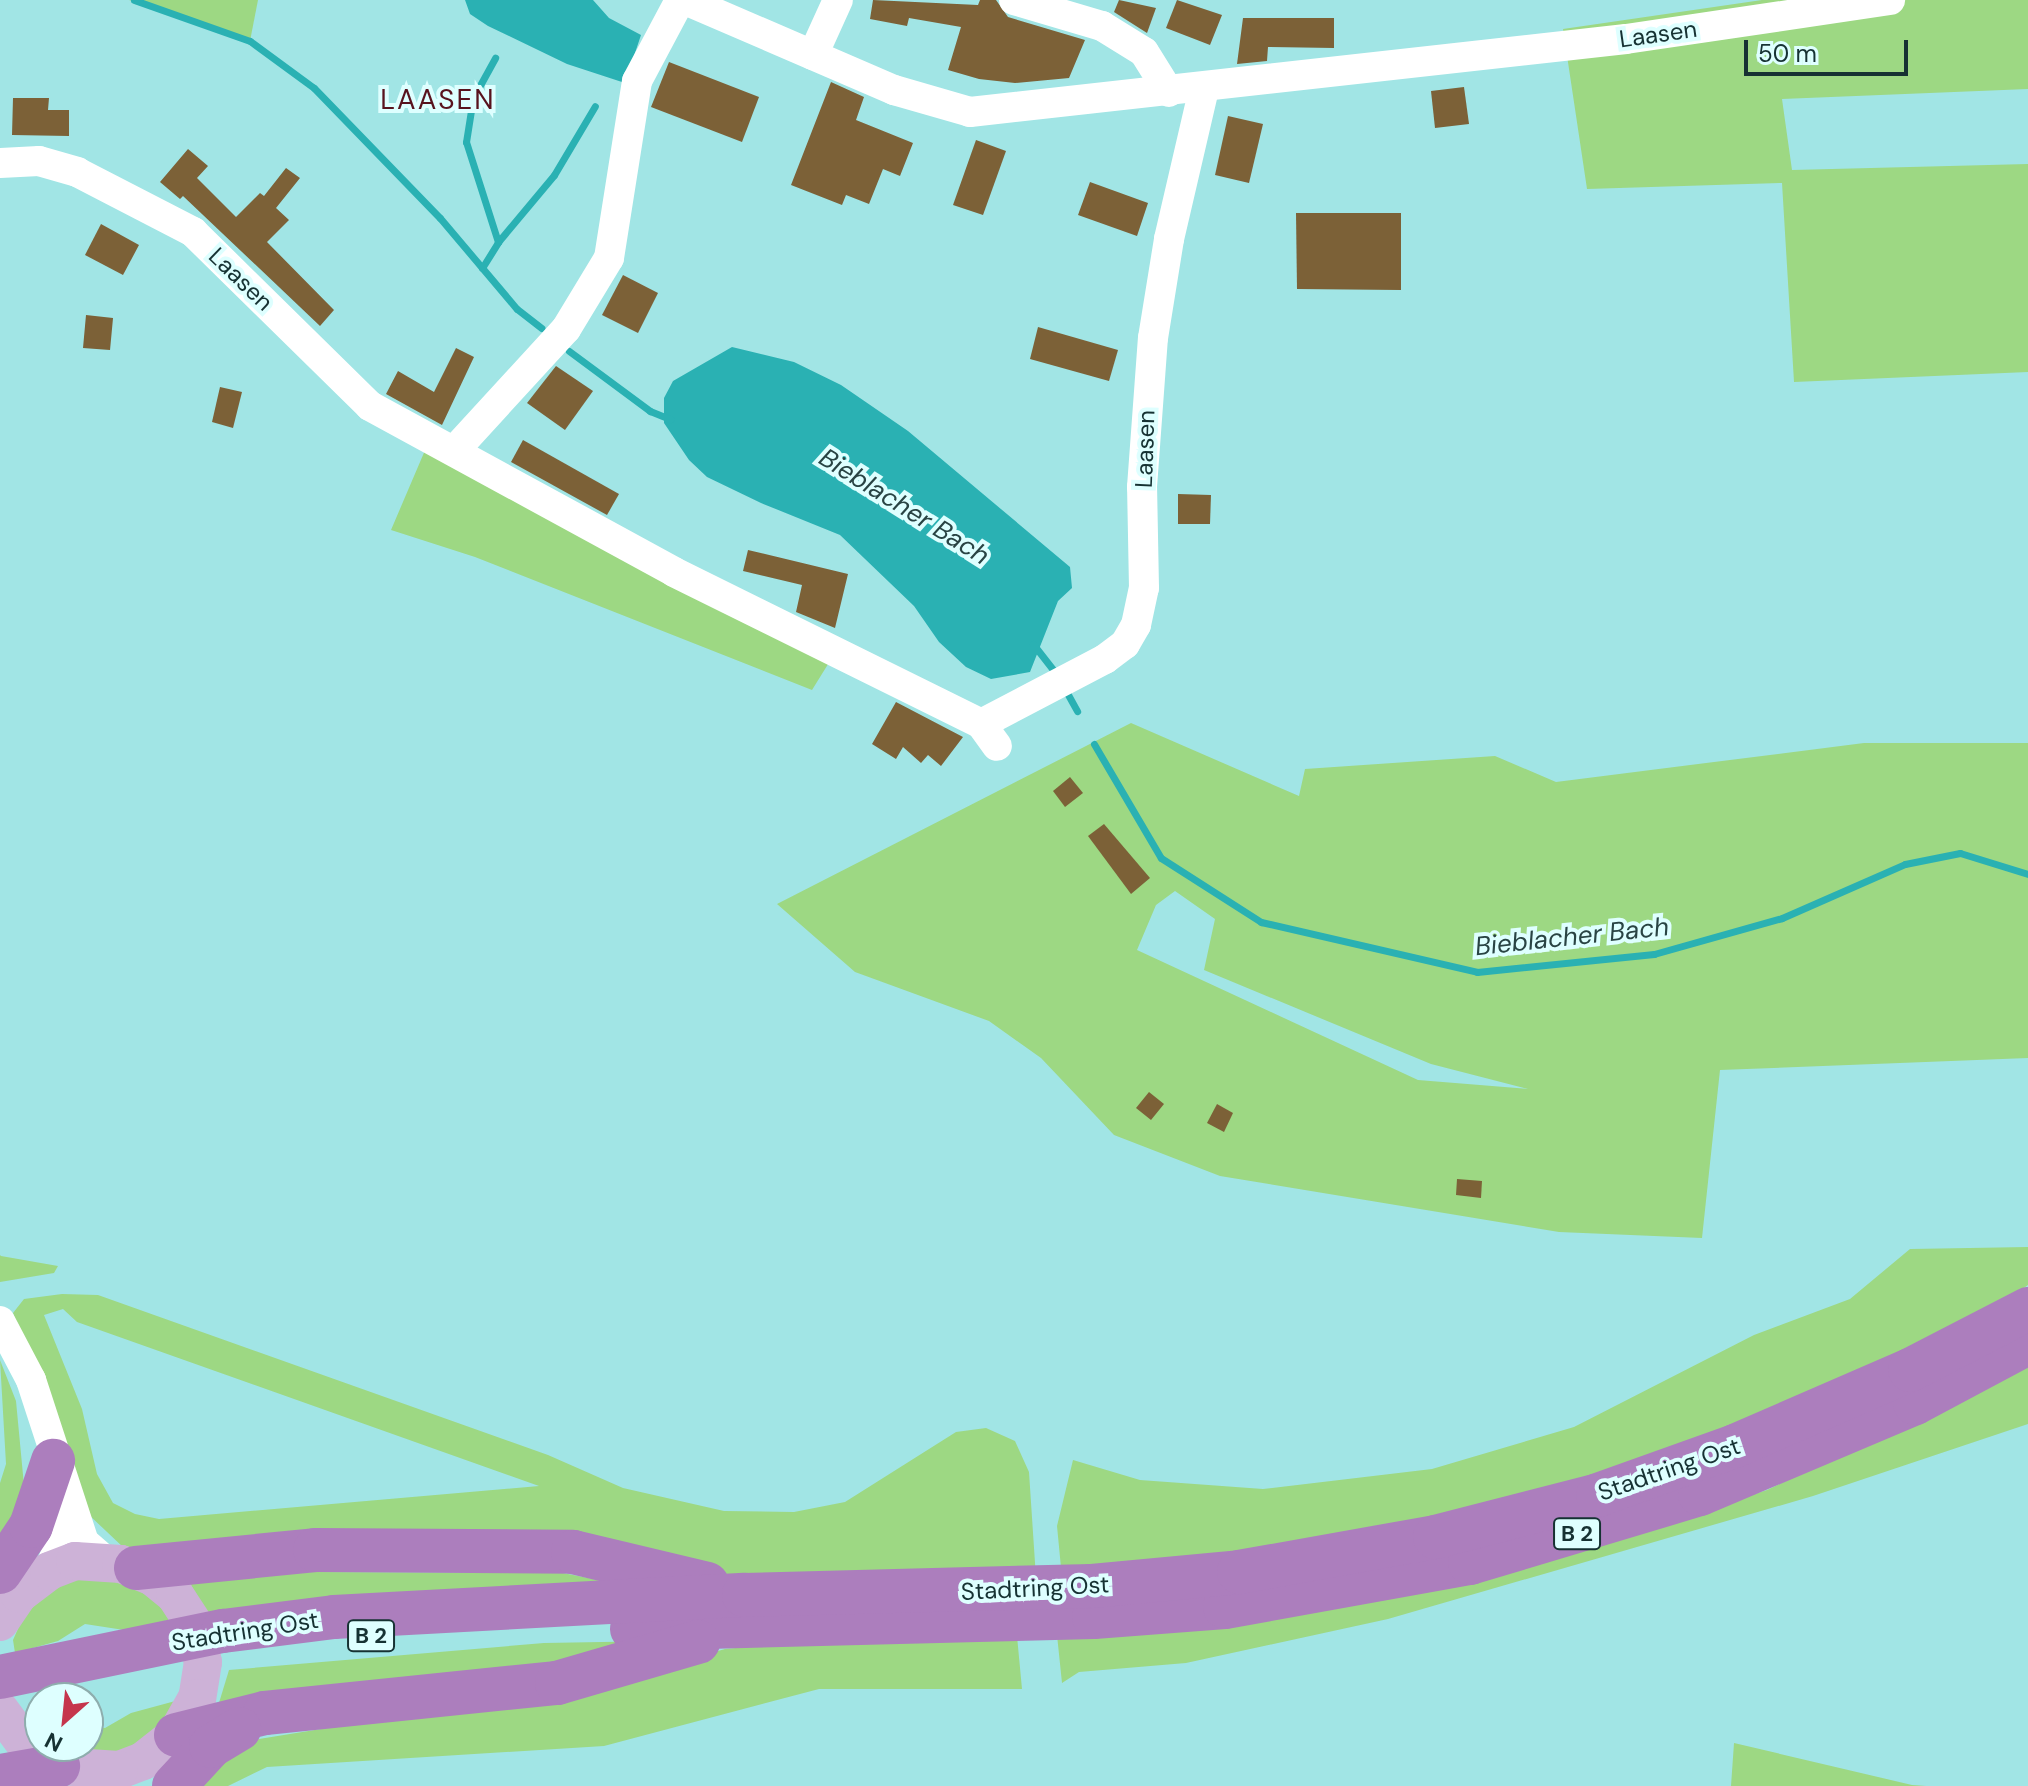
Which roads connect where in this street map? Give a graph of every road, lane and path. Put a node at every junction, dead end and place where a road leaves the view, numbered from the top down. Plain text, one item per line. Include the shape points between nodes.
1 (683, 0) edge
2 (838, 0) edge
3 (1014, 0) edge
4 (1882, 1) edge
5 (813, 55) junction
6 (1204, 89) junction
7 (1169, 92) junction
8 (0, 163) edge
9 (455, 450) junction
10 (0, 1321) edge
11 (2026, 1321) edge
12 (53, 1461) junction
13 (134, 1570) junction
14 (13, 1592) edge
15 (745, 1611) junction
16 (0, 1677) edge
17 (0, 1700) edge
18 (0, 1710) edge
19 (163, 1757) edge
20 (58, 1769) edge

1 - 5 street, Laasen
1 - 9 street, Laasen via 637,81 609,258 566,329
2 - 5 street
3 - 7 street via 1102,26 1144,52
4 - 6 street, Laasen via 1626,39
5 - 7 street, Laasen via 894,90 970,112
6 - 7 street, Laasen
6 - 9 street, Laasen via 1153,338 1142,487 1144,588 1136,625 1125,644 1105,659 989,735 674,572
8 - 9 street, Laasen via 39,161 77,172 193,232 370,406 411,432
10 - 12 street via 31,1380
11 - 15 highway, Stadtring Ost / B 2 via 1915,1403 1700,1494 1470,1563 1225,1607 976,1624
12 - 13 street via 84,1542
12 - 14 highway
13 - 14 main road via 75,1561
13 - 15 highway, B 2 via 315,1550 573,1552
13 - 19 main road via 188,1610 201,1644 201,1680
15 - 16 highway, Stadtring Ost / B 2 via 334,1617 223,1631
15 - 17 highway, Stadtring Ost / B 2 via 346,1638 115,1672
15 - 19 highway, B 2 via 557,1683 265,1713
18 - 20 main road
19 - 20 main road

